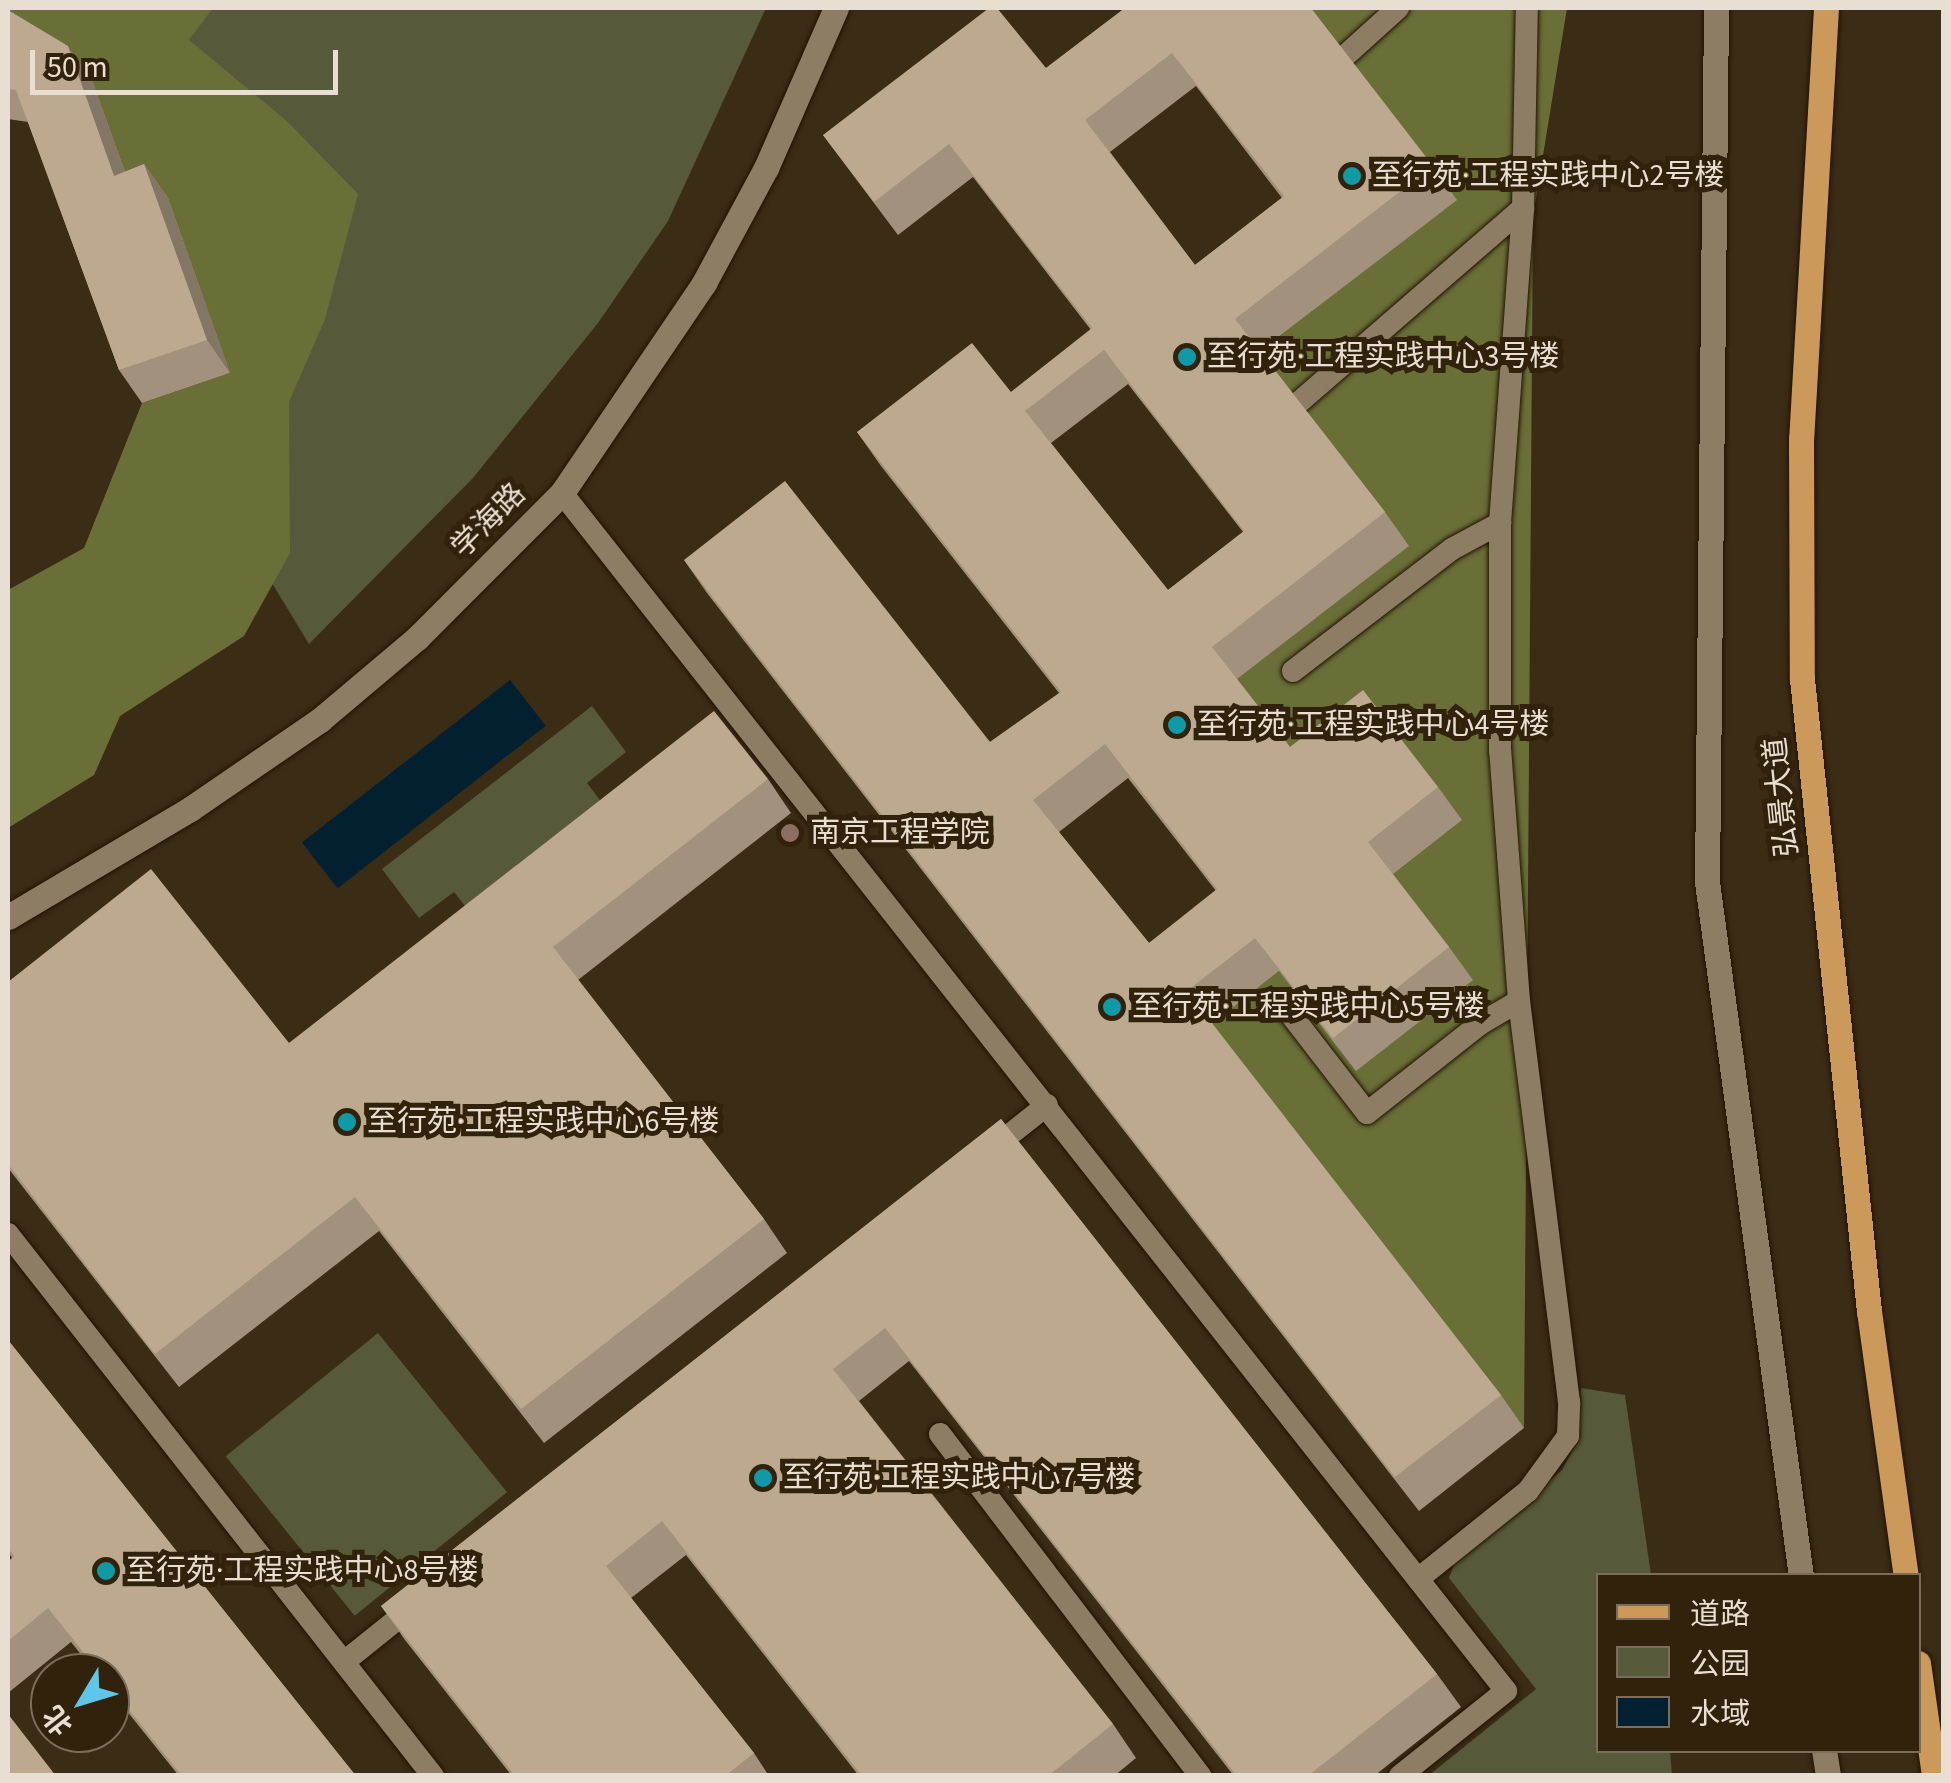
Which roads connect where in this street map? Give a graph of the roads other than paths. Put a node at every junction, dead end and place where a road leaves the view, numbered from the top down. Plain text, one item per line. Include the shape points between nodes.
1 (836, 8) edge
2 (1398, 8) edge
3 (1528, 8) edge
4 (1716, 8) edge
5 (1826, 8) edge
6 (1346, 55) edge
7 (1523, 208) junction
8 (1298, 403) edge
9 (562, 493) junction
10 (1500, 523) junction
11 (1292, 671) dead end
12 (8, 917) edge
13 (1519, 1001) junction
14 (1282, 1003) edge
15 (1047, 1105) junction
16 (969, 1167) edge
17 (8, 1234) edge
18 (940, 1434) edge
19 (1800, 1573) edge
20 (1906, 1573) edge
21 (1418, 1579) junction
22 (438, 1588) edge
23 (344, 1662) junction
24 (1921, 1684) edge
25 (433, 1776) edge
26 (1201, 1776) edge
27 (1400, 1776) edge
28 (1934, 1776) edge

1 - 9 street, 学海路 via 766,168 704,283
2 - 6 lane
3 - 7 lane
4 - 19 street via 1707,882
5 - 20 main road, 弘景大道 via 1802,439 1802,679 1869,1311
7 - 8 lane
7 - 10 lane
9 - 12 street, 学海路 via 417,638 320,720 190,810
9 - 15 lane
10 - 11 lane via 1452,550
10 - 13 lane via 1500,752
13 - 14 lane via 1367,1113
13 - 21 lane via 1570,1402 1568,1436 1528,1492
15 - 16 lane
15 - 21 lane
17 - 23 lane
18 - 26 lane
21 - 27 lane via 1506,1691
22 - 23 lane
23 - 25 lane
24 - 28 main road

